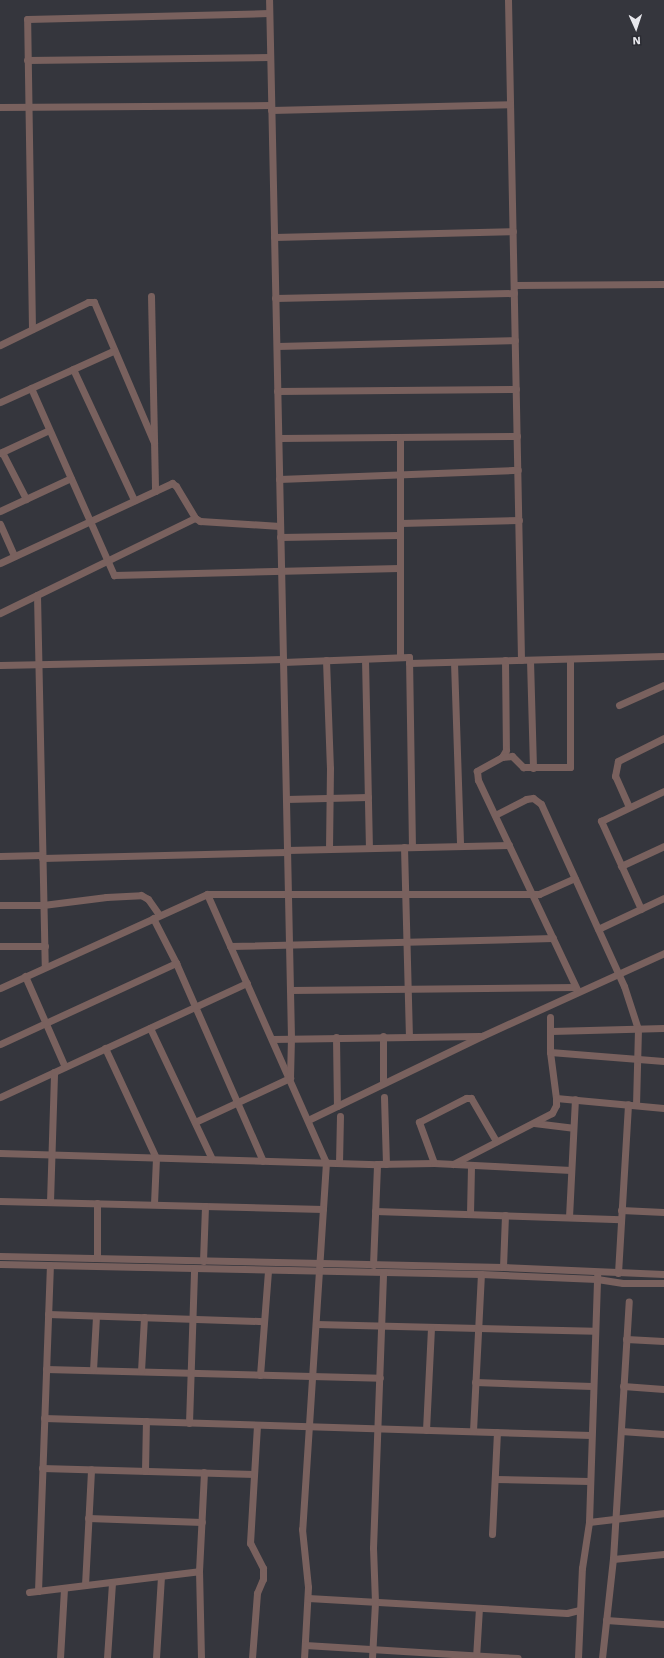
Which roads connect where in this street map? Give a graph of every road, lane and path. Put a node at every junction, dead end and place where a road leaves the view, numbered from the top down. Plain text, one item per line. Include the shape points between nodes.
1 (269, 0) edge
2 (508, 0) edge
3 (269, 13) junction
4 (270, 57) junction
5 (27, 60) junction
6 (510, 104) junction
7 (0, 107) edge
8 (28, 107) junction
9 (271, 108) junction
10 (513, 231) junction
11 (274, 237) junction
12 (664, 284) edge
13 (514, 285) junction
14 (514, 293) junction
15 (151, 296) dead end
16 (275, 298) junction
17 (32, 329) junction
18 (515, 340) junction
19 (0, 345) edge
20 (276, 346) junction
21 (113, 350) junction
22 (73, 369) junction
23 (31, 388) junction
24 (516, 389) junction
25 (277, 391) junction
26 (0, 402) edge
27 (49, 430) junction
28 (517, 436) junction
29 (400, 437) junction
30 (278, 438) junction
31 (154, 443) junction
32 (1, 453) edge
33 (518, 470) junction
34 (401, 474) junction
35 (71, 478) junction
36 (279, 479) junction
37 (155, 491) junction
38 (26, 499) junction
39 (134, 500) junction
40 (0, 511) edge
41 (196, 518) junction
42 (519, 520) junction
43 (90, 521) junction
44 (400, 523) junction
45 (0, 524) edge
46 (280, 526) junction
47 (400, 534) junction
48 (280, 537) junction
49 (14, 556) junction
50 (107, 561) junction
51 (0, 563) edge
52 (399, 568) junction
53 (281, 571) junction
54 (37, 595) junction
55 (0, 613) edge
56 (664, 656) edge
57 (400, 657) junction
58 (570, 658) junction
59 (365, 659) junction
60 (283, 660) junction
61 (326, 660) junction
62 (505, 660) junction
63 (522, 660) junction
64 (530, 660) junction
65 (454, 662) junction
66 (409, 663) junction
67 (0, 665) edge
68 (38, 665) junction
69 (664, 685) edge
70 (619, 705) dead end
71 (664, 738) edge
72 (502, 757) junction
73 (533, 768) junction
74 (664, 791) edge
75 (368, 797) junction
76 (328, 798) junction
77 (286, 799) junction
78 (629, 807) junction
79 (495, 815) junction
80 (509, 845) junction
81 (460, 846) junction
82 (664, 846) edge
83 (404, 847) junction
84 (412, 847) junction
85 (369, 848) junction
86 (329, 849) junction
87 (287, 851) junction
88 (0, 856) edge
89 (42, 857) junction
90 (621, 866) junction
91 (575, 878) junction
92 (288, 892) junction
93 (207, 894) junction
94 (534, 894) junction
95 (405, 895) junction
96 (664, 898) edge
97 (0, 905) edge
98 (43, 905) junction
99 (641, 909) junction
100 (156, 917) junction
101 (598, 929) junction
102 (553, 938) junction
103 (406, 942) junction
104 (289, 943) junction
105 (0, 946) edge
106 (44, 946) junction
107 (230, 946) junction
108 (664, 953) edge
109 (176, 963) junction
110 (45, 967) junction
111 (619, 975) junction
112 (25, 976) junction
113 (247, 983) junction
114 (0, 988) edge
115 (407, 988) junction
116 (290, 990) junction
117 (576, 990) junction
118 (195, 1007) junction
119 (550, 1017) dead end
120 (46, 1023) junction
121 (150, 1028) junction
122 (664, 1028) edge
123 (638, 1029) junction
124 (552, 1031) junction
125 (409, 1035) junction
126 (383, 1036) junction
127 (482, 1036) junction
128 (336, 1037) junction
129 (291, 1038) junction
130 (272, 1039) junction
131 (0, 1044) edge
132 (106, 1048) junction
133 (550, 1052) junction
134 (637, 1058) junction
135 (664, 1061) edge
136 (65, 1067) junction
137 (54, 1072) junction
138 (290, 1078) junction
139 (383, 1083) junction
140 (0, 1097) edge
141 (384, 1097) dead end
142 (556, 1098) junction
143 (575, 1099) junction
144 (238, 1102) junction
145 (628, 1104) junction
146 (636, 1105) junction
147 (337, 1106) junction
148 (664, 1108) edge
149 (340, 1116) dead end
150 (308, 1120) junction
151 (195, 1122) junction
152 (533, 1123) junction
153 (573, 1128) junction
154 (496, 1141) junction
155 (0, 1153) edge
156 (50, 1154) junction
157 (156, 1158) junction
158 (212, 1159) junction
159 (263, 1161) junction
160 (326, 1162) junction
161 (339, 1163) junction
162 (434, 1163) junction
163 (377, 1164) junction
164 (386, 1164) junction
165 (452, 1164) junction
166 (472, 1165) junction
167 (571, 1170) junction
168 (0, 1201) edge
169 (50, 1202) junction
170 (97, 1203) junction
171 (154, 1204) junction
172 (205, 1206) junction
173 (323, 1209) junction
174 (621, 1210) junction
175 (375, 1211) junction
176 (664, 1212) edge
177 (470, 1214) junction
178 (505, 1215) junction
179 (569, 1217) junction
180 (621, 1219) junction
181 (0, 1256) edge
182 (97, 1258) junction
183 (203, 1261) junction
184 (0, 1264) edge
185 (50, 1265) junction
186 (373, 1265) junction
187 (503, 1267) junction
188 (320, 1268) junction
189 (194, 1269) junction
190 (268, 1271) junction
191 (383, 1272) junction
192 (618, 1273) junction
193 (481, 1274) junction
194 (664, 1274) edge
195 (597, 1276) junction
196 (664, 1283) edge
197 (629, 1301) dead end
198 (48, 1314) junction
199 (96, 1316) junction
200 (144, 1317) junction
201 (192, 1318) junction
202 (264, 1321) junction
203 (316, 1324) junction
204 (382, 1327) junction
205 (430, 1328) junction
206 (477, 1328) junction
207 (594, 1330) junction
208 (626, 1339) junction
209 (664, 1341) edge
210 (46, 1369) junction
211 (93, 1370) junction
212 (141, 1371) junction
213 (191, 1373) junction
214 (260, 1374) junction
215 (312, 1376) junction
216 (380, 1378) junction
217 (475, 1382) junction
218 (592, 1386) junction
219 (624, 1386) junction
220 (664, 1389) edge
221 (44, 1418) junction
222 (146, 1421) junction
223 (189, 1423) junction
224 (257, 1425) junction
225 (309, 1426) junction
226 (377, 1429) junction
227 (426, 1430) junction
228 (473, 1431) junction
229 (621, 1431) junction
230 (497, 1432) junction
231 (664, 1434) edge
232 (591, 1435) junction
233 (42, 1468) junction
234 (91, 1469) junction
235 (145, 1471) junction
236 (204, 1472) junction
237 (254, 1474) junction
238 (494, 1479) junction
239 (589, 1481) junction
240 (664, 1513) edge
241 (88, 1518) junction
242 (615, 1519) junction
243 (202, 1522) junction
244 (589, 1522) junction
245 (492, 1534) dead end
246 (664, 1554) edge
247 (613, 1559) junction
248 (199, 1571) junction
249 (160, 1576) junction
250 (112, 1582) junction
251 (85, 1585) junction
252 (64, 1588) junction
253 (38, 1591) junction
254 (29, 1592) dead end
255 (308, 1598) junction
256 (375, 1602) junction
257 (479, 1608) junction
258 (579, 1610) junction
259 (606, 1620) junction
260 (664, 1624) edge
261 (305, 1645) junction
262 (372, 1650) junction
263 (476, 1657) edge
264 (60, 1658) edge
265 (107, 1658) edge
266 (156, 1658) edge
267 (201, 1658) edge
268 (252, 1658) edge
269 (304, 1658) edge
270 (372, 1658) edge
271 (518, 1658) edge
272 (578, 1658) edge
273 (602, 1658) edge

1 - 3 street
2 - 6 street
3 - 4 street
3 - 5 street via 27,19
4 - 5 street
4 - 9 street
5 - 8 street
6 - 9 street
6 - 10 street
7 - 8 street
8 - 9 street
8 - 17 street
9 - 11 street
10 - 11 street
10 - 13 street
11 - 16 street
12 - 13 street
13 - 14 street
14 - 16 street
14 - 18 street
15 - 31 street
16 - 20 street
17 - 19 street
17 - 21 street via 88,302 94,302
18 - 20 street
18 - 24 street
20 - 25 street
21 - 22 street
21 - 31 street
22 - 23 street
22 - 39 street
23 - 26 street
23 - 27 street
24 - 25 street
24 - 28 street
25 - 30 street
27 - 32 street
27 - 35 street
28 - 29 street
28 - 33 street
29 - 30 street
29 - 34 street
30 - 36 street
31 - 37 street
32 - 38 street
33 - 34 street
33 - 42 street
34 - 36 street
34 - 44 street
35 - 38 street
35 - 43 street
36 - 46 street
37 - 39 street
37 - 41 street via 172,483
38 - 40 street
39 - 43 street
41 - 46 street via 200,521
41 - 50 street
42 - 44 street
42 - 63 street
43 - 49 street
43 - 50 street
44 - 47 street
45 - 49 street
46 - 48 street
47 - 48 street
47 - 52 street
48 - 53 street
49 - 51 street
50 - 53 street via 114,575
50 - 54 street
52 - 53 street
52 - 57 street
53 - 60 street
54 - 55 street
54 - 68 street
56 - 58 street
57 - 59 street
57 - 66 street via 409,657
58 - 64 street
58 - 73 street via 570,767
59 - 61 street
59 - 75 street
60 - 61 street
60 - 68 street
60 - 77 street
61 - 76 street via 330,768
62 - 63 street
62 - 65 street
62 - 72 street via 506,750
63 - 64 street
64 - 73 street
65 - 66 street
65 - 81 street
66 - 84 street
67 - 68 street
68 - 89 street
69 - 70 street
71 - 78 street via 618,761 616,776
72 - 73 street via 512,756 523,767
72 - 79 street via 477,771 478,780
74 - 78 street
75 - 76 street
75 - 85 street
76 - 77 street
76 - 86 street
77 - 87 street
78 - 90 street via 601,821
79 - 80 street
79 - 91 street via 526,799 533,798 541,804
80 - 81 street
80 - 94 street
81 - 84 street
82 - 90 street
83 - 84 street
83 - 85 street
83 - 95 street
85 - 86 street
86 - 87 street
87 - 89 street
87 - 92 street
88 - 89 street
89 - 98 street
90 - 99 street
91 - 94 street
91 - 101 street
92 - 93 street
92 - 95 street
92 - 104 street
93 - 100 street
93 - 107 street
94 - 95 street
94 - 102 street
95 - 103 street
96 - 99 street
97 - 98 street
98 - 100 street via 141,895 148,899
98 - 106 street
99 - 101 street
100 - 109 street
100 - 110 street
101 - 111 street
102 - 103 street
102 - 117 street
103 - 104 street
103 - 115 street
104 - 107 street
104 - 116 street
105 - 106 street
106 - 110 street
107 - 113 street
108 - 111 street
109 - 118 street
109 - 120 street
110 - 112 street
111 - 117 street
111 - 123 street
112 - 114 street
112 - 120 street
113 - 118 street
113 - 130 street
115 - 116 street
115 - 117 street
115 - 125 street
116 - 129 street
117 - 127 street
118 - 121 street
118 - 144 street
119 - 124 street
120 - 131 street
120 - 136 street
121 - 132 street
121 - 151 street
122 - 123 street
123 - 124 street
123 - 134 street
124 - 133 street
125 - 126 street
125 - 127 street
126 - 128 street
126 - 139 street
127 - 139 street
128 - 129 street
128 - 147 street
129 - 130 street
129 - 138 street
130 - 138 street
132 - 136 street
132 - 157 street
133 - 134 street
133 - 142 street
134 - 135 street
134 - 146 street
136 - 137 street
137 - 140 street
137 - 156 street
138 - 144 street
138 - 150 street
139 - 147 street
141 - 164 street
142 - 143 street
142 - 152 street via 555,1110
143 - 145 street
143 - 153 street
144 - 151 street
144 - 159 street
145 - 146 street
145 - 174 street
146 - 148 street
147 - 150 street
149 - 161 street
150 - 160 street
151 - 158 street
152 - 153 street
152 - 154 street
153 - 167 street
154 - 162 street via 471,1098 466,1098 419,1122
154 - 165 street
155 - 156 street
156 - 157 street
156 - 169 street
157 - 158 street
157 - 171 street
158 - 159 street
159 - 160 street
160 - 161 street
160 - 173 street
161 - 163 street
162 - 164 street
162 - 165 street
163 - 164 street
163 - 175 street
165 - 166 street
166 - 167 street
166 - 177 street
167 - 179 street
168 - 169 street
169 - 170 street
170 - 171 street
170 - 182 street
171 - 172 street
172 - 173 street
172 - 183 street
173 - 188 street
174 - 176 street
174 - 180 street
175 - 177 street
175 - 186 street
177 - 178 street
178 - 179 street
178 - 187 street
179 - 180 street
180 - 192 street
181 - 182 street
182 - 183 street
183 - 188 street
184 - 185 street
185 - 189 street
185 - 198 street
186 - 187 street
186 - 188 street
187 - 195 street
188 - 190 street
188 - 191 street
188 - 203 street
189 - 190 street
189 - 201 street
190 - 202 street
191 - 193 street
191 - 204 street
192 - 194 street
192 - 195 street
193 - 195 street
193 - 206 street
195 - 196 street via 623,1283
195 - 207 street
197 - 208 street
198 - 199 street
198 - 210 street
199 - 200 street
199 - 211 street
200 - 201 street
200 - 212 street
201 - 202 street
201 - 213 street
202 - 214 street
203 - 204 street
203 - 215 street
204 - 205 street
204 - 216 street
205 - 206 street
205 - 227 street
206 - 207 street
206 - 217 street
207 - 218 street
208 - 209 street
208 - 219 street
210 - 211 street
210 - 221 street
211 - 212 street
212 - 213 street
213 - 214 street
213 - 223 street
214 - 215 street
215 - 216 street
215 - 225 street
216 - 226 street
217 - 218 street
217 - 228 street
218 - 232 street
219 - 220 street
219 - 229 street
221 - 222 street
221 - 233 street
222 - 223 street
222 - 235 street
223 - 224 street
224 - 225 street
224 - 237 street
225 - 226 street
225 - 255 street via 302,1529
226 - 227 street
226 - 256 street via 373,1548
227 - 228 street
228 - 230 street
229 - 231 street
229 - 242 street
230 - 232 street
230 - 238 street
232 - 239 street
233 - 234 street
233 - 253 street
234 - 235 street
234 - 241 street
235 - 236 street
236 - 237 street
236 - 243 street
237 - 268 street via 250,1543 263,1568 263,1579 257,1593
238 - 239 street
238 - 245 street
239 - 244 street
240 - 242 street
241 - 243 street
241 - 251 street
242 - 244 street
242 - 247 street
243 - 248 street
244 - 258 street
246 - 247 street
247 - 259 street
248 - 249 street
248 - 267 street
249 - 250 street
249 - 266 street
250 - 251 street
250 - 265 street
251 - 252 street
252 - 253 street
252 - 264 street
253 - 254 street
255 - 256 street
255 - 261 street
256 - 257 street
256 - 262 street
257 - 258 street via 567,1613
257 - 263 street
258 - 272 street
259 - 260 street
259 - 273 street
261 - 262 street
261 - 269 street
262 - 263 street
262 - 270 street
263 - 271 street

